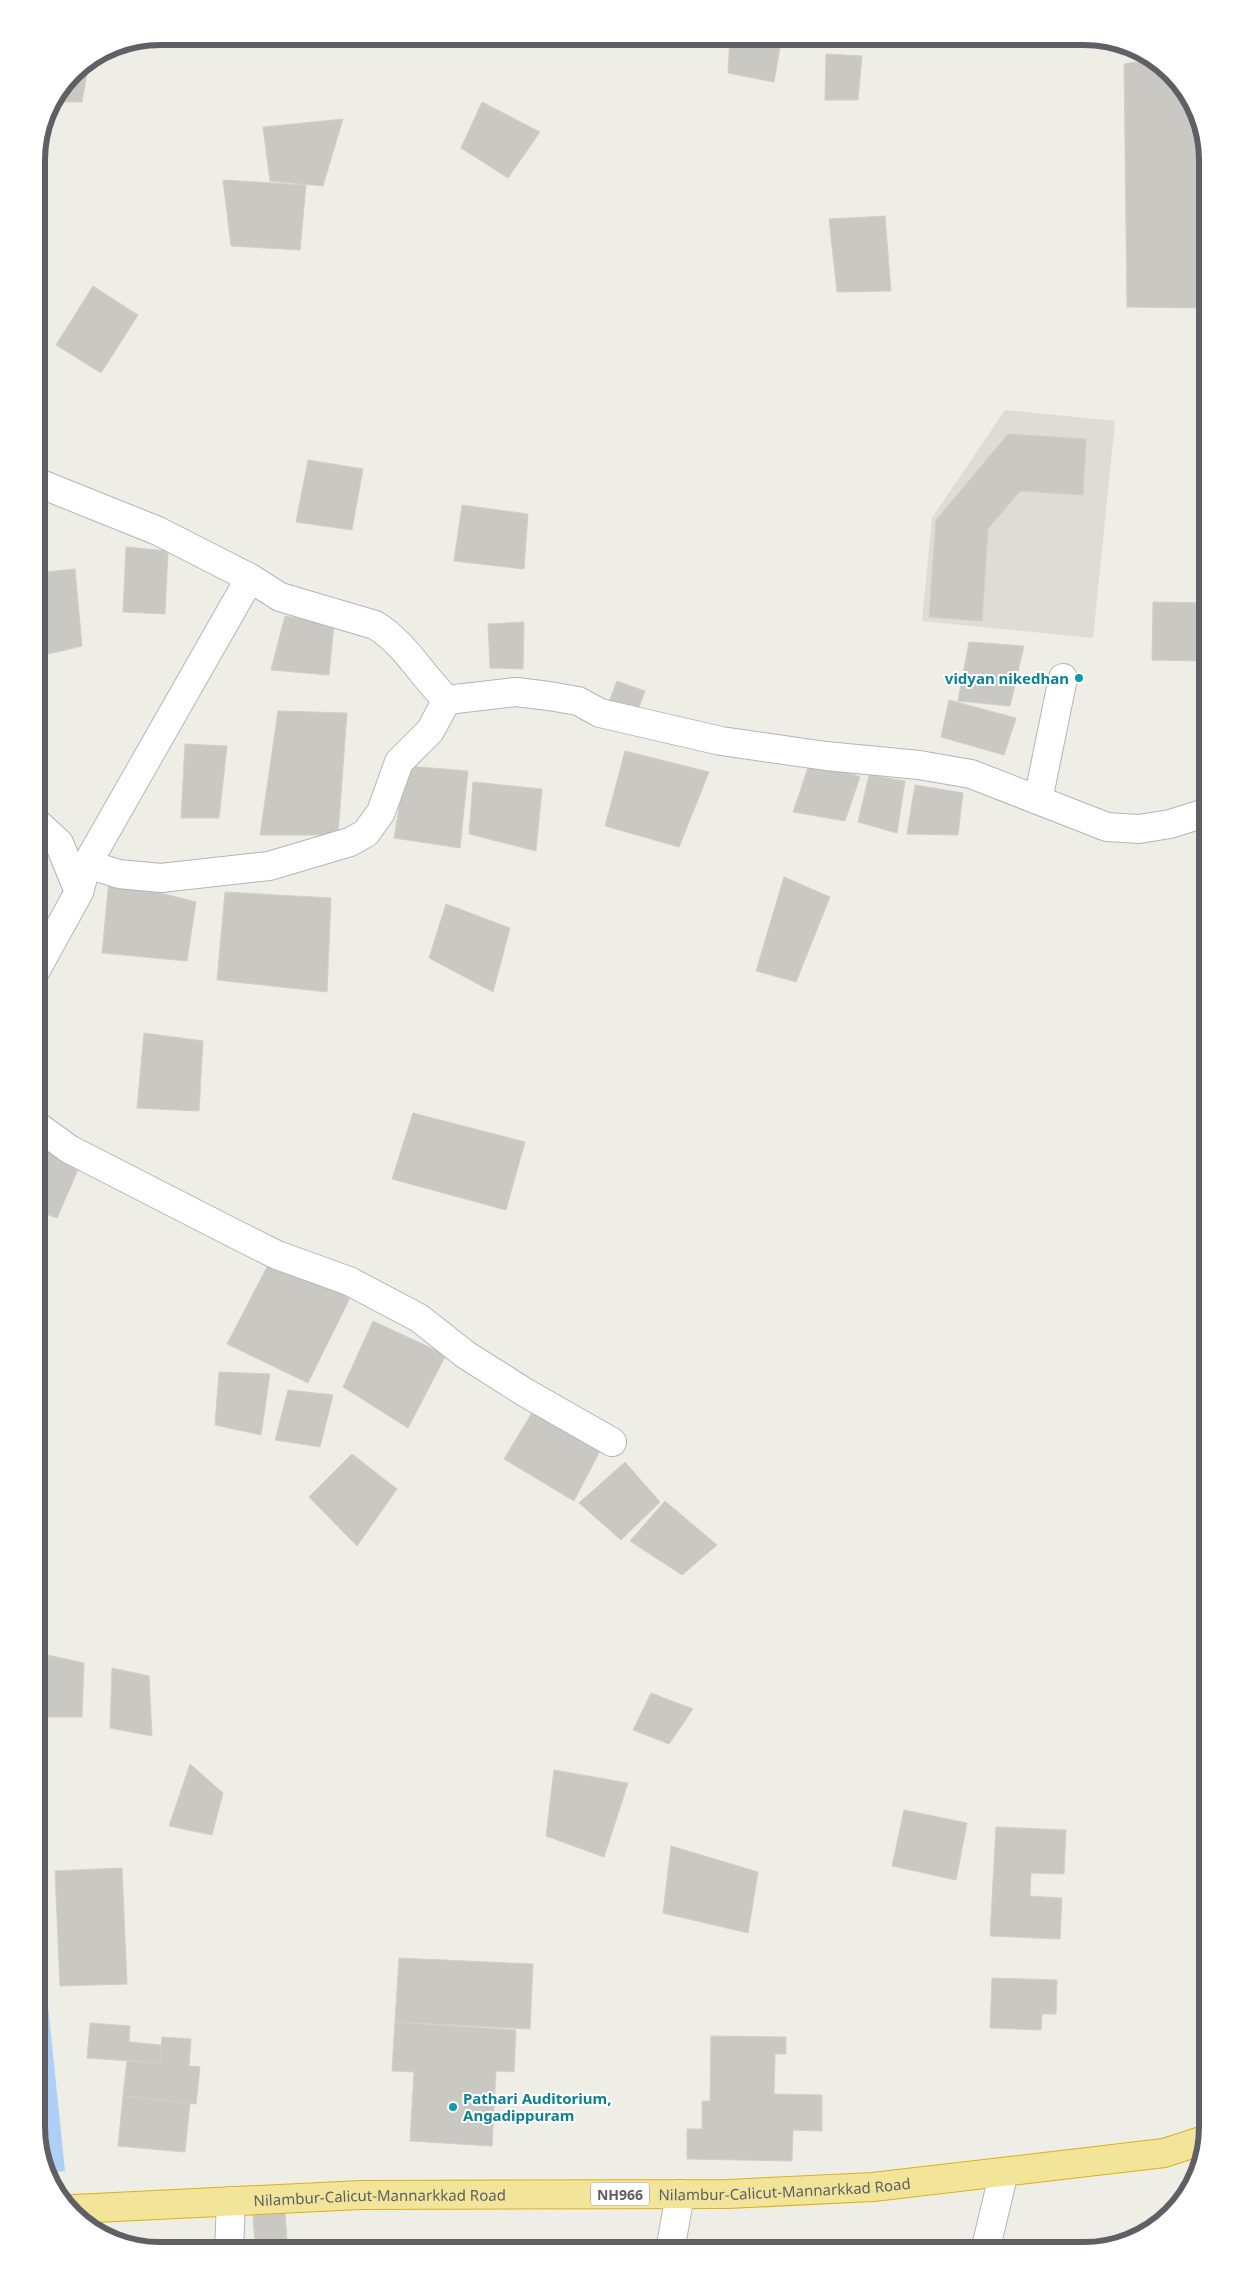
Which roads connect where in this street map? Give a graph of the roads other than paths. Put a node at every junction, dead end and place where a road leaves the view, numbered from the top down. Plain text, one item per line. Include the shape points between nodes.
1 (45, 486) edge
2 (250, 578) junction
3 (1063, 678) dead end
4 (446, 700) junction
5 (1038, 800) junction
6 (1199, 815) edge
7 (45, 830) edge
8 (87, 864) junction
9 (79, 892) junction
10 (45, 954) edge
11 (45, 1132) edge
12 (612, 1442) dead end
13 (1198, 2142) edge
14 (1004, 2172) junction
15 (680, 2194) junction
16 (231, 2201) junction
17 (80, 2209) edge
18 (229, 2242) edge
19 (672, 2242) edge
20 (987, 2242) edge

1 - 2 street via 158,531
2 - 4 street via 280,597 375,625 408,652
2 - 8 street
3 - 5 street
4 - 5 street via 516,692 549,696 578,701 600,713 721,741 971,774
4 - 8 street via 430,731 399,762 381,812 366,833 350,842 268,866 161,878 119,874
5 - 6 street via 1115,828 1146,828
7 - 9 street via 59,843
8 - 9 street
9 - 10 street
11 - 12 street via 69,1149 231,1232 277,1254 349,1281 419,1318 466,1355 526,1394
13 - 14 highway, Nilambur-Calicut-Mannarkkad Road / NH966 via 1164,2153
14 - 15 highway, Nilambur-Calicut-Mannarkkad Road / NH966 via 873,2187
14 - 20 street
15 - 16 highway, Nilambur-Calicut-Mannarkkad Road / NH966 via 361,2195
15 - 19 street
16 - 17 highway, Nilambur-Calicut-Mannarkkad Road / NH966
16 - 18 street

